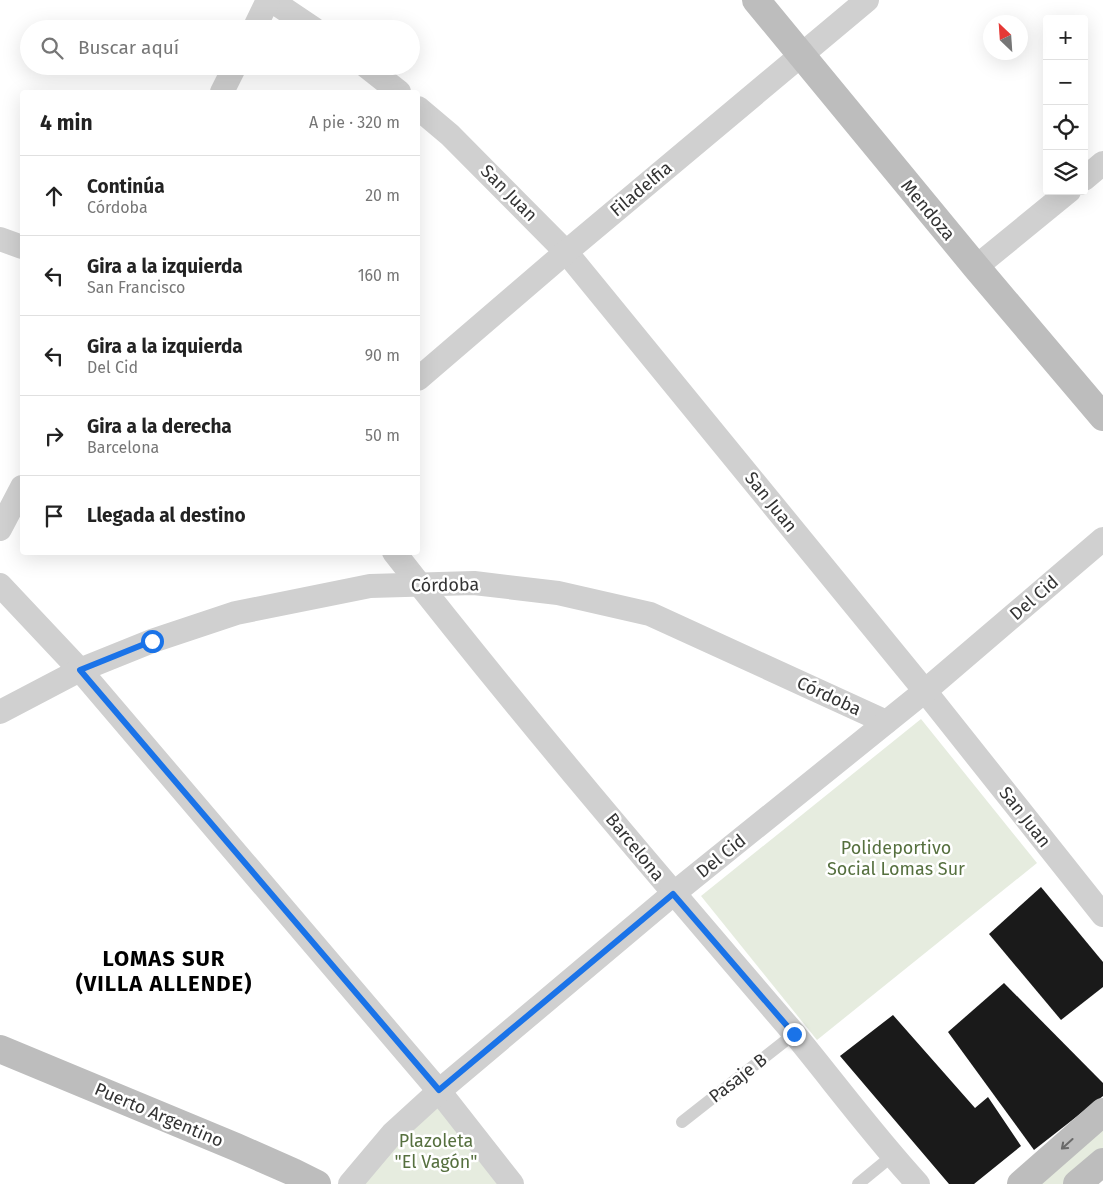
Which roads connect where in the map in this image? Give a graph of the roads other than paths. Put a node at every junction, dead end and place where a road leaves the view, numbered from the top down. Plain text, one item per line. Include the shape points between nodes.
1 (270, 0) edge
2 (756, 0) edge
3 (867, 0) edge
4 (259, 20) edge
5 (300, 20) edge
6 (801, 55) junction
7 (230, 75) edge
8 (377, 75) edge
9 (223, 90) edge
10 (396, 90) edge
11 (420, 110) edge
12 (1103, 163) edge
13 (1088, 175) edge
14 (1064, 195) edge
15 (0, 239) edge
16 (20, 246) edge
17 (566, 252) junction
18 (976, 267) junction
19 (420, 377) edge
20 (1103, 417) edge
21 (20, 491) edge
22 (0, 530) edge
23 (1103, 539) edge
24 (396, 555) edge
25 (0, 585) edge
26 (419, 585) junction
27 (80, 670) junction
28 (925, 691) junction
29 (0, 712) edge
30 (886, 722) junction
31 (673, 894) junction
32 (1103, 915) edge
33 (794, 1034) junction
34 (0, 1049) edge
35 (439, 1090) junction
36 (1103, 1112) edge
37 (682, 1122) dead end
38 (892, 1156) junction
39 (1103, 1162) edge
40 (317, 1184) edge
41 (350, 1184) edge
42 (512, 1184) edge
43 (858, 1184) edge
44 (918, 1184) edge
45 (1022, 1184) edge
46 (1077, 1184) edge

1 - 4 street
1 - 5 street
2 - 6 main road, Mendoza
3 - 6 street, Filadelfia
6 - 17 street, Filadelfia
6 - 18 main road, Mendoza
7 - 9 street
8 - 10 street
11 - 17 street, San Juan via 450,134
12 - 13 street
14 - 18 street
15 - 16 street
17 - 19 street, Filadelfia
17 - 28 street, San Juan
18 - 20 main road, Mendoza
21 - 22 street
23 - 28 street, Del Cid
24 - 26 street, Barcelona
25 - 27 street
26 - 27 street, Córdoba via 370,586 236,613 152,641
26 - 30 street, Córdoba via 474,583 558,593 650,614
26 - 31 street, Barcelona
27 - 29 street, Córdoba
27 - 35 street
28 - 30 street, Del Cid
28 - 32 street, San Juan
30 - 31 street, Del Cid
31 - 33 street, Barcelona
31 - 35 street, Del Cid
33 - 37 lane, Pasaje B
33 - 38 street, Barcelona
34 - 40 main road, Puerto Argentino
35 - 41 street, Del Cid via 393,1133
35 - 42 street
36 -> 45 main road
38 - 43 lane
38 - 44 street, Barcelona
39 - 46 main road

